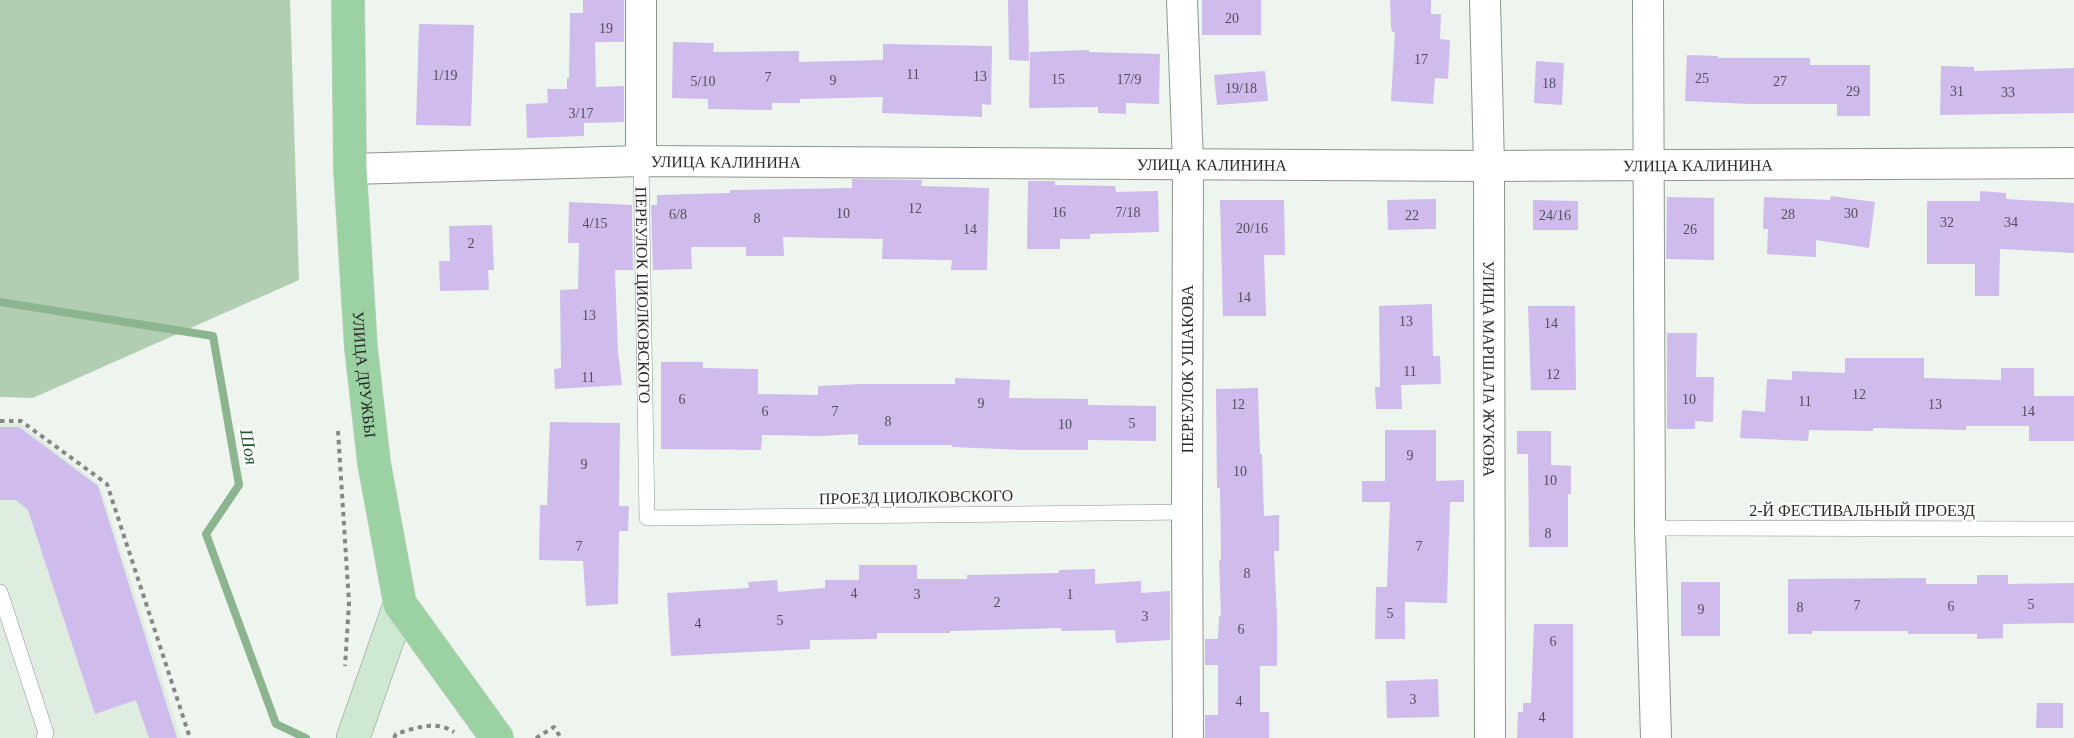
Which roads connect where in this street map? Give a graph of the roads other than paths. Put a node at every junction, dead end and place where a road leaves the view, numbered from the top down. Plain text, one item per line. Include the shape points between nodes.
1 (348, 0) edge
2 (641, 0) edge
3 (1182, 0) edge
4 (1485, 0) edge
5 (1648, 0) edge
6 (641, 161) junction
7 (1188, 163) junction
8 (2074, 163) edge
9 (1648, 164) junction
10 (1489, 166) junction
11 (350, 169) junction
12 (1187, 512) junction
13 (647, 518) joint
14 (1650, 528) junction
15 (2074, 529) edge
16 (0, 592) edge
17 (400, 604) junction
18 (354, 736) edge
19 (44, 738) edge
20 (497, 738) edge
21 (1188, 738) edge
22 (1490, 738) edge
23 (1656, 738) edge

1 - 11 main road, УЛИЦА ДРУЖБЫ
2 - 6 street, ПЕРЕУЛОК ЦИОЛКОВСКОГО
3 - 7 street, ПЕРЕУЛОК УШАКОВА
4 - 10 street, УЛИЦА МАРШАЛА ЖУКОВА
5 - 9 street
6 - 7 street, УЛИЦА КАЛИНИНА
6 - 11 street, УЛИЦА КАЛИНИНА
6 - 13 lane, ПЕРЕУЛОК ЦИОЛКОВСКОГО
7 - 10 street, УЛИЦА КАЛИНИНА
7 - 12 street, ПЕРЕУЛОК УШАКОВА
8 - 9 street, УЛИЦА КАЛИНИНА
9 - 10 street, УЛИЦА КАЛИНИНА
9 - 14 street
10 - 22 street, УЛИЦА МАРШАЛА ЖУКОВА
11 - 17 main road, УЛИЦА ДРУЖБЫ via 361,348 375,463
12 - 13 lane, ПРОЕЗД ЦИОЛКОВСКОГО
12 - 21 street, ПЕРЕУЛОК УШАКОВА
14 - 15 lane, 2-Й ФЕСТИВАЛЬНЫЙ ПРОЕЗД
14 - 23 street
16 - 19 lane via 46,733
17 - 18 main road, УЛИЦА ДРУЖБЫ
17 - 20 main road

